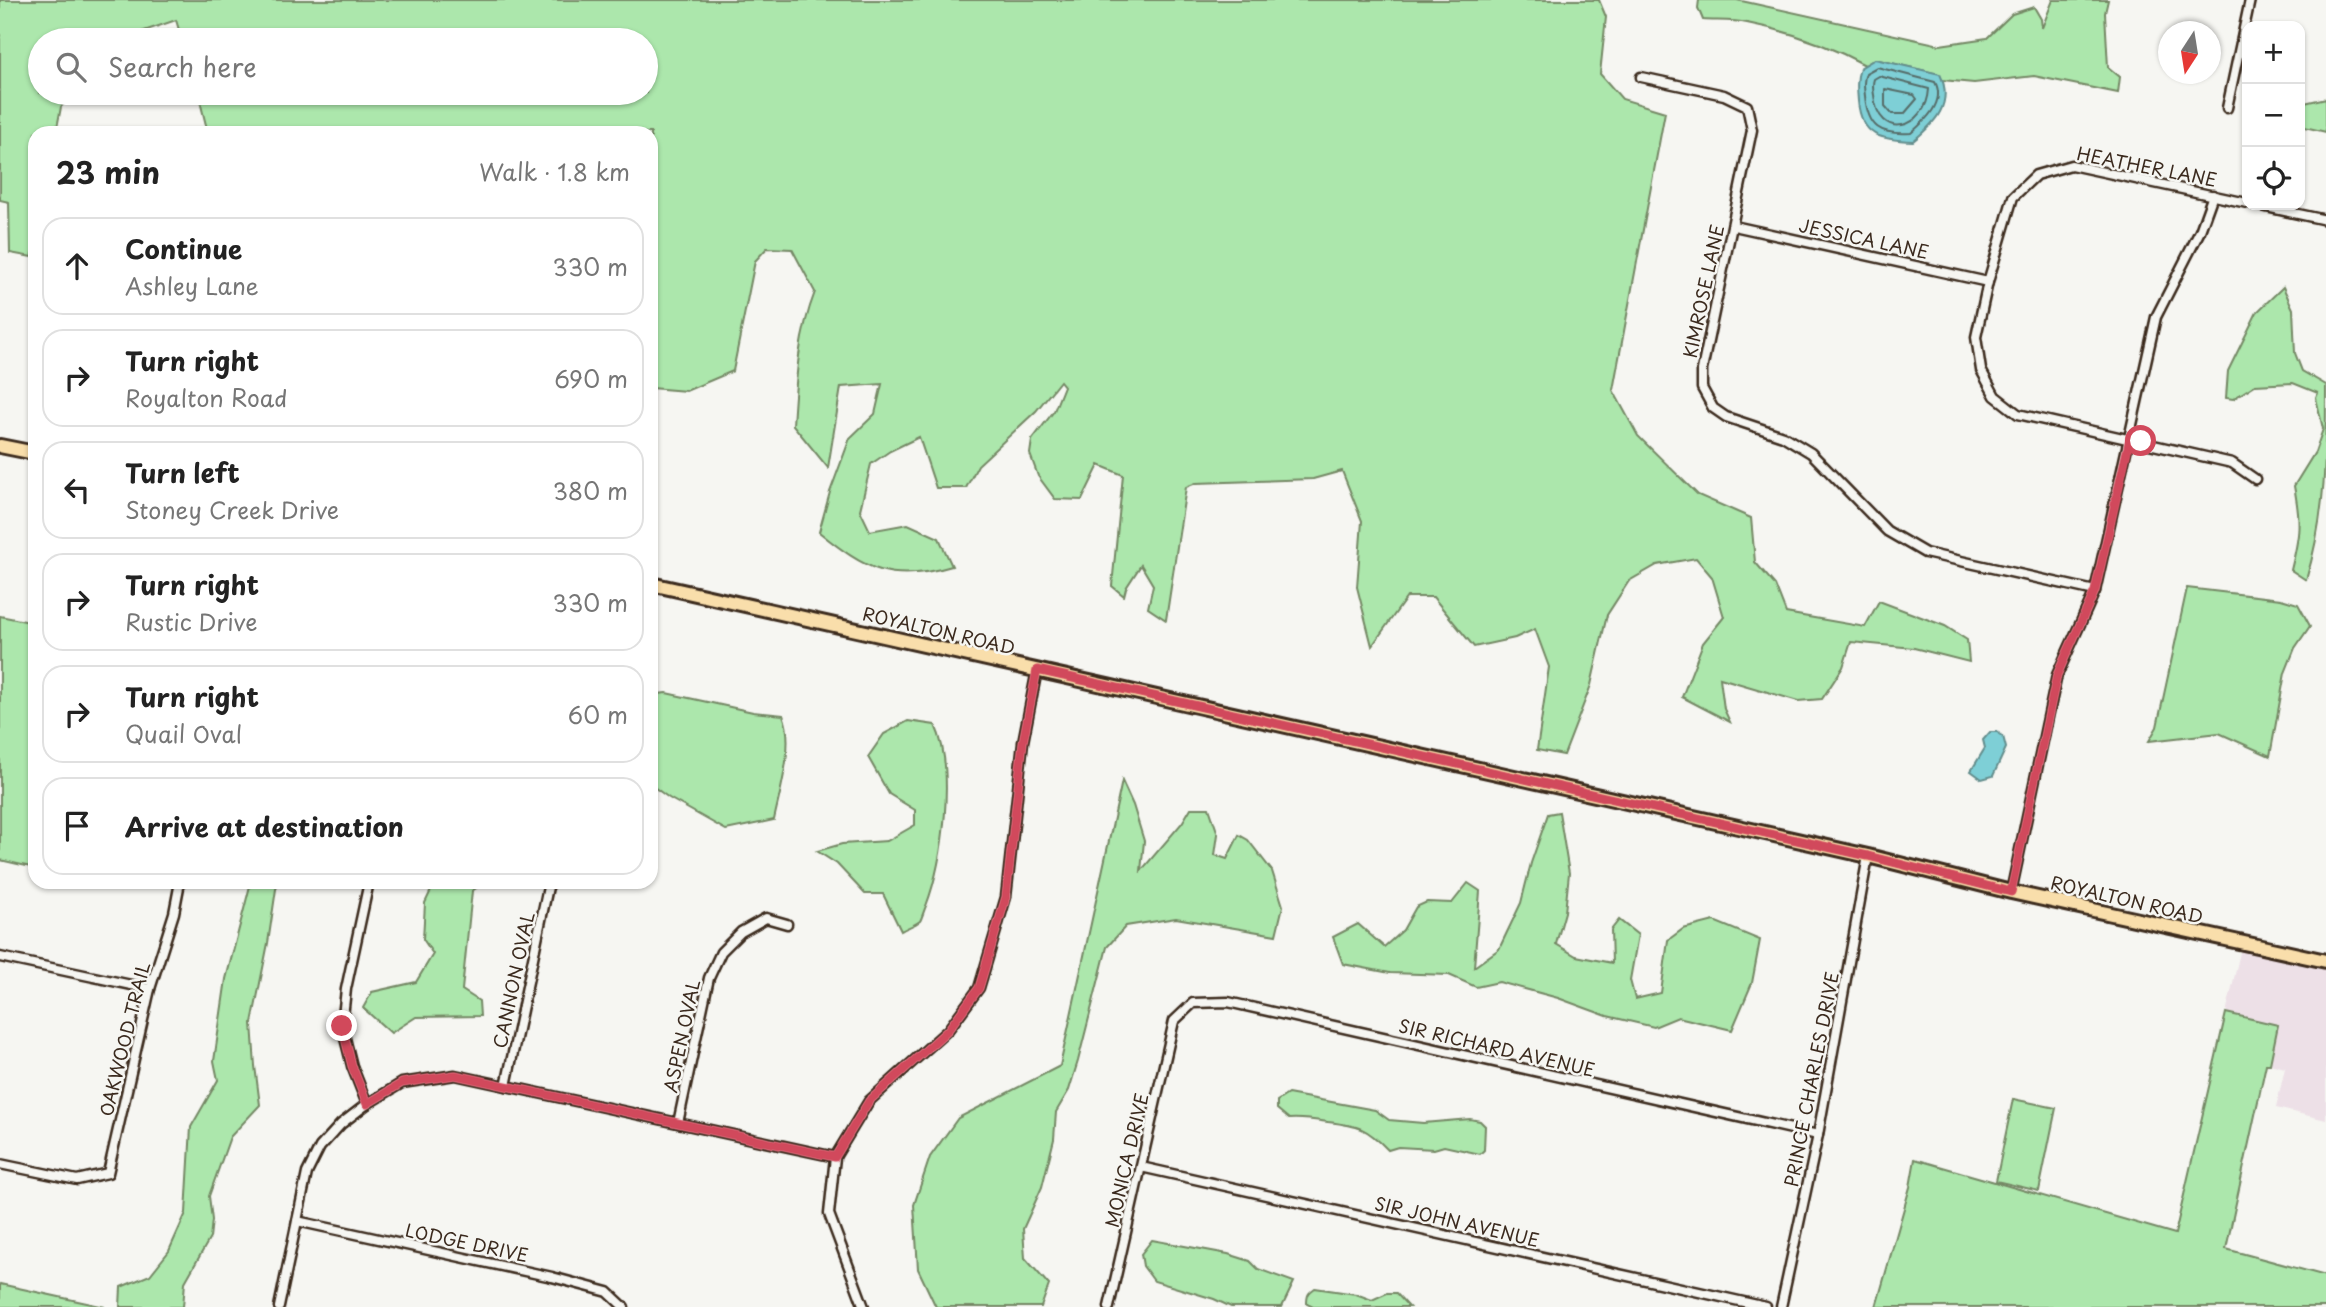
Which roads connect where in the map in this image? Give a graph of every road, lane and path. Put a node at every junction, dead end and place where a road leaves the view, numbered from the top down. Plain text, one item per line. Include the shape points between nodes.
1 (2250, 0) edge
2 (1641, 77) dead end
3 (2227, 107) dead end
4 (2213, 195) junction
5 (2242, 202) edge
6 (2280, 210) edge
7 (2326, 220) edge
8 (1734, 226) junction
9 (1988, 282) junction
10 (2130, 438) junction
11 (0, 446) edge
12 (28, 452) edge
13 (2255, 479) dead end
14 (658, 586) edge
15 (2095, 591) junction
16 (1037, 670) junction
17 (1868, 856) junction
18 (179, 889) edge
19 (367, 889) edge
20 (548, 889) edge
21 (2011, 892) junction
22 (787, 924) dead end
23 (0, 957) edge
24 (2326, 961) edge
25 (149, 989) junction
26 (1174, 1021) joint
27 (506, 1086) junction
28 (367, 1104) junction
29 (678, 1123) junction
30 (1818, 1135) junction
31 (835, 1157) junction
32 (0, 1164) edge
33 (1141, 1167) junction
34 (297, 1221) junction
35 (279, 1307) edge
36 (624, 1307) edge
37 (864, 1307) edge
38 (1109, 1307) edge
39 (1766, 1307) edge
40 (1781, 1307) edge

1 - 3 street
2 - 8 street, KIMROSE LANE via 1724,95 1747,106 1752,130
4 - 5 street, HEATHER LANE
4 - 9 street, HEATHER LANE via 2071,165 2036,175 2013,197
4 - 10 street via 2156,317
6 - 7 street
8 - 9 street, JESSICA LANE
8 - 15 street, KIMROSE LANE via 1702,370 1702,388 1713,408 1726,417 1783,436 1811,453 1886,531 1925,553
9 - 10 street, HEATHER LANE via 1976,337 1981,370 1995,396 2018,415
10 - 13 street, HEATHER LANE via 2232,463
10 - 15 street
11 - 12 main road
14 - 16 main road, ROYALTON ROAD
15 - 21 street via 2057,675
16 - 17 main road, ROYALTON ROAD
16 - 31 street via 1023,742 1006,897 979,988 948,1030 869,1101
17 - 21 main road, ROYALTON ROAD
17 - 30 street, PRINCE CHARLES DRIVE
18 - 25 street, OAKWOOD TRAIL
19 - 28 street via 342,1026
20 - 27 street, CANNON OVAL
21 - 24 main road, ROYALTON ROAD
22 - 29 street, ASPEN OVAL via 766,918 741,932 721,952 709,978
23 - 25 street
25 - 32 street, OAKWOOD TRAIL via 108,1173 77,1180
26 - 30 street, SIR RICHARD AVENUE via 1193,1003 1228,1002
26 - 33 street, MONICA DRIVE
27 - 28 street via 455,1075 402,1083
27 - 29 street
28 - 34 street via 320,1147 307,1173
29 - 31 street
30 - 40 street, PRINCE CHARLES DRIVE
31 - 37 street via 829,1214
33 - 38 street, MONICA DRIVE
33 - 39 street, SIR JOHN AVENUE
34 - 35 street
34 - 36 street, LODGE DRIVE via 552,1277 608,1292

